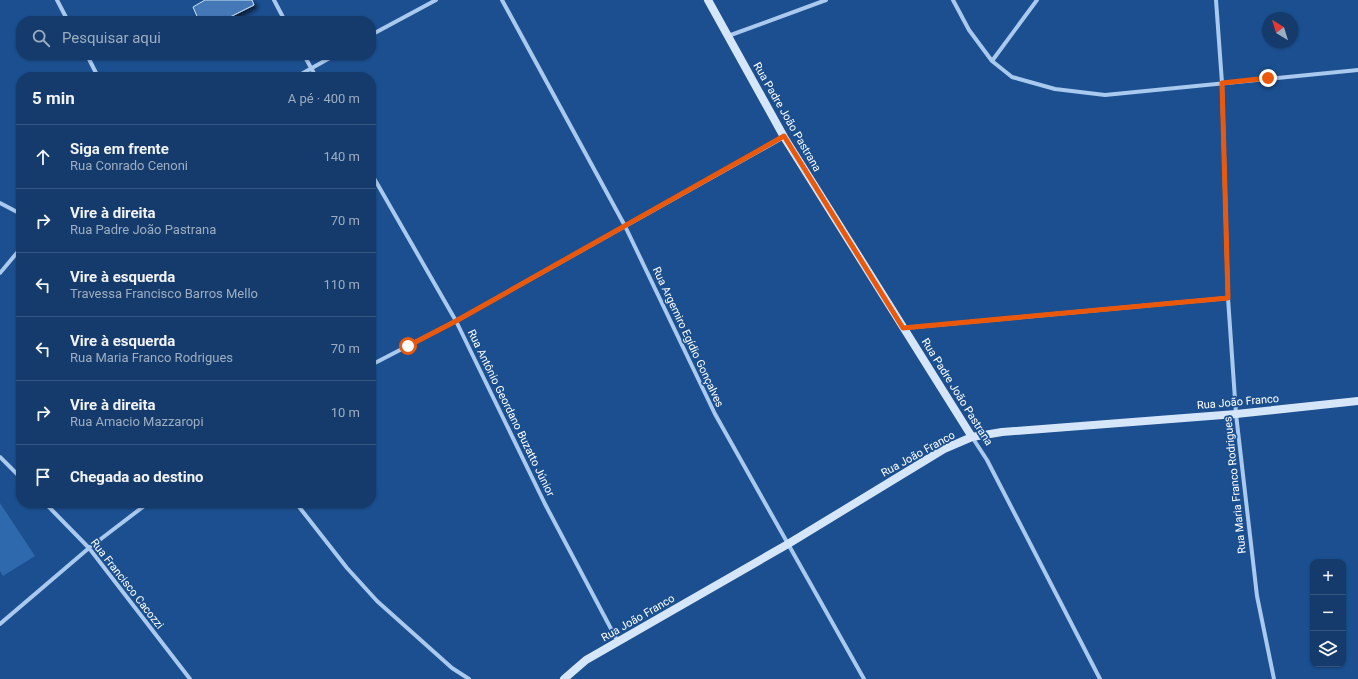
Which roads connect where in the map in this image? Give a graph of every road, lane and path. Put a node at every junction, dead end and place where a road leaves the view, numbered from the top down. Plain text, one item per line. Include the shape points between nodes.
1 (57, 0) edge
2 (274, 0) edge
3 (436, 0) edge
4 (502, 0) edge
5 (708, 0) edge
6 (826, 0) edge
7 (953, 0) edge
8 (1036, 0) edge
9 (1216, 0) edge
10 (65, 16) edge
11 (282, 16) edge
12 (376, 32) edge
13 (728, 36) junction
14 (89, 60) edge
15 (307, 60) edge
16 (326, 60) edge
17 (992, 61) junction
18 (311, 68) junction
19 (1358, 70) edge
20 (95, 72) edge
21 (304, 72) edge
22 (313, 72) edge
23 (1222, 83) junction
24 (784, 136) junction
25 (376, 182) edge
26 (0, 203) edge
27 (16, 211) edge
28 (625, 226) junction
29 (16, 254) edge
30 (0, 273) edge
31 (1228, 298) junction
32 (456, 321) junction
33 (903, 328) junction
34 (376, 362) edge
35 (1358, 401) edge
36 (1236, 414) junction
37 (972, 437) junction
38 (0, 457) edge
39 (16, 473) edge
40 (50, 508) edge
41 (141, 508) edge
42 (300, 508) edge
43 (788, 544) junction
44 (89, 548) junction
45 (0, 624) edge
46 (618, 642) junction
47 (190, 679) edge
48 (469, 679) edge
49 (564, 679) edge
50 (864, 679) edge
51 (1100, 679) edge
52 (1274, 679) edge

1 - 10 street
2 - 11 street
3 - 12 street
4 - 28 street, Rua Argemiro Egídio Gonçalves
5 - 13 street, Rua Padre João Pastrana
6 - 13 street
7 - 17 street via 969,30
8 - 17 street
9 - 23 street, Rua Maria Franco Rodrigues
13 - 24 street, Rua Padre João Pastrana
14 - 20 street
15 - 18 street
16 - 18 street
17 - 23 street via 1012,77 1055,89 1105,95
18 - 21 street
18 - 22 street
19 - 23 street
23 - 31 street, Rua Maria Franco Rodrigues
24 - 28 street
24 - 33 street, Rua Padre João Pastrana
25 - 32 street, Rua Antônio Geordano Buzatto Júnior
26 - 27 street
28 - 32 street
28 - 43 street, Rua Argemiro Egídio Gonçalves via 715,414
29 - 30 street
31 - 33 street
31 - 36 street, Rua Maria Franco Rodrigues
32 - 34 street
32 - 46 street, Rua Antônio Geordano Buzatto Júnior via 545,504
33 - 37 street, Rua Padre João Pastrana
35 - 36 street, Rua João Franco
36 - 37 street, Rua João Franco via 1002,432
36 - 52 street, Rua Maria Franco Rodrigues via 1257,596
37 - 43 street, Rua João Franco via 944,449
37 - 51 street, Rua Padre João Pastrana via 987,460
38 - 39 street
40 - 44 street, Rua Francisco Cacozzi
41 - 44 street
42 - 48 street via 347,568 377,600 452,668
43 - 46 street, Rua João Franco
43 - 50 street, Rua Argemiro Egídio Gonçalves
44 - 45 street
44 - 47 street, Rua Francisco Cacozzi
46 - 49 street, Rua João Franco via 586,660

